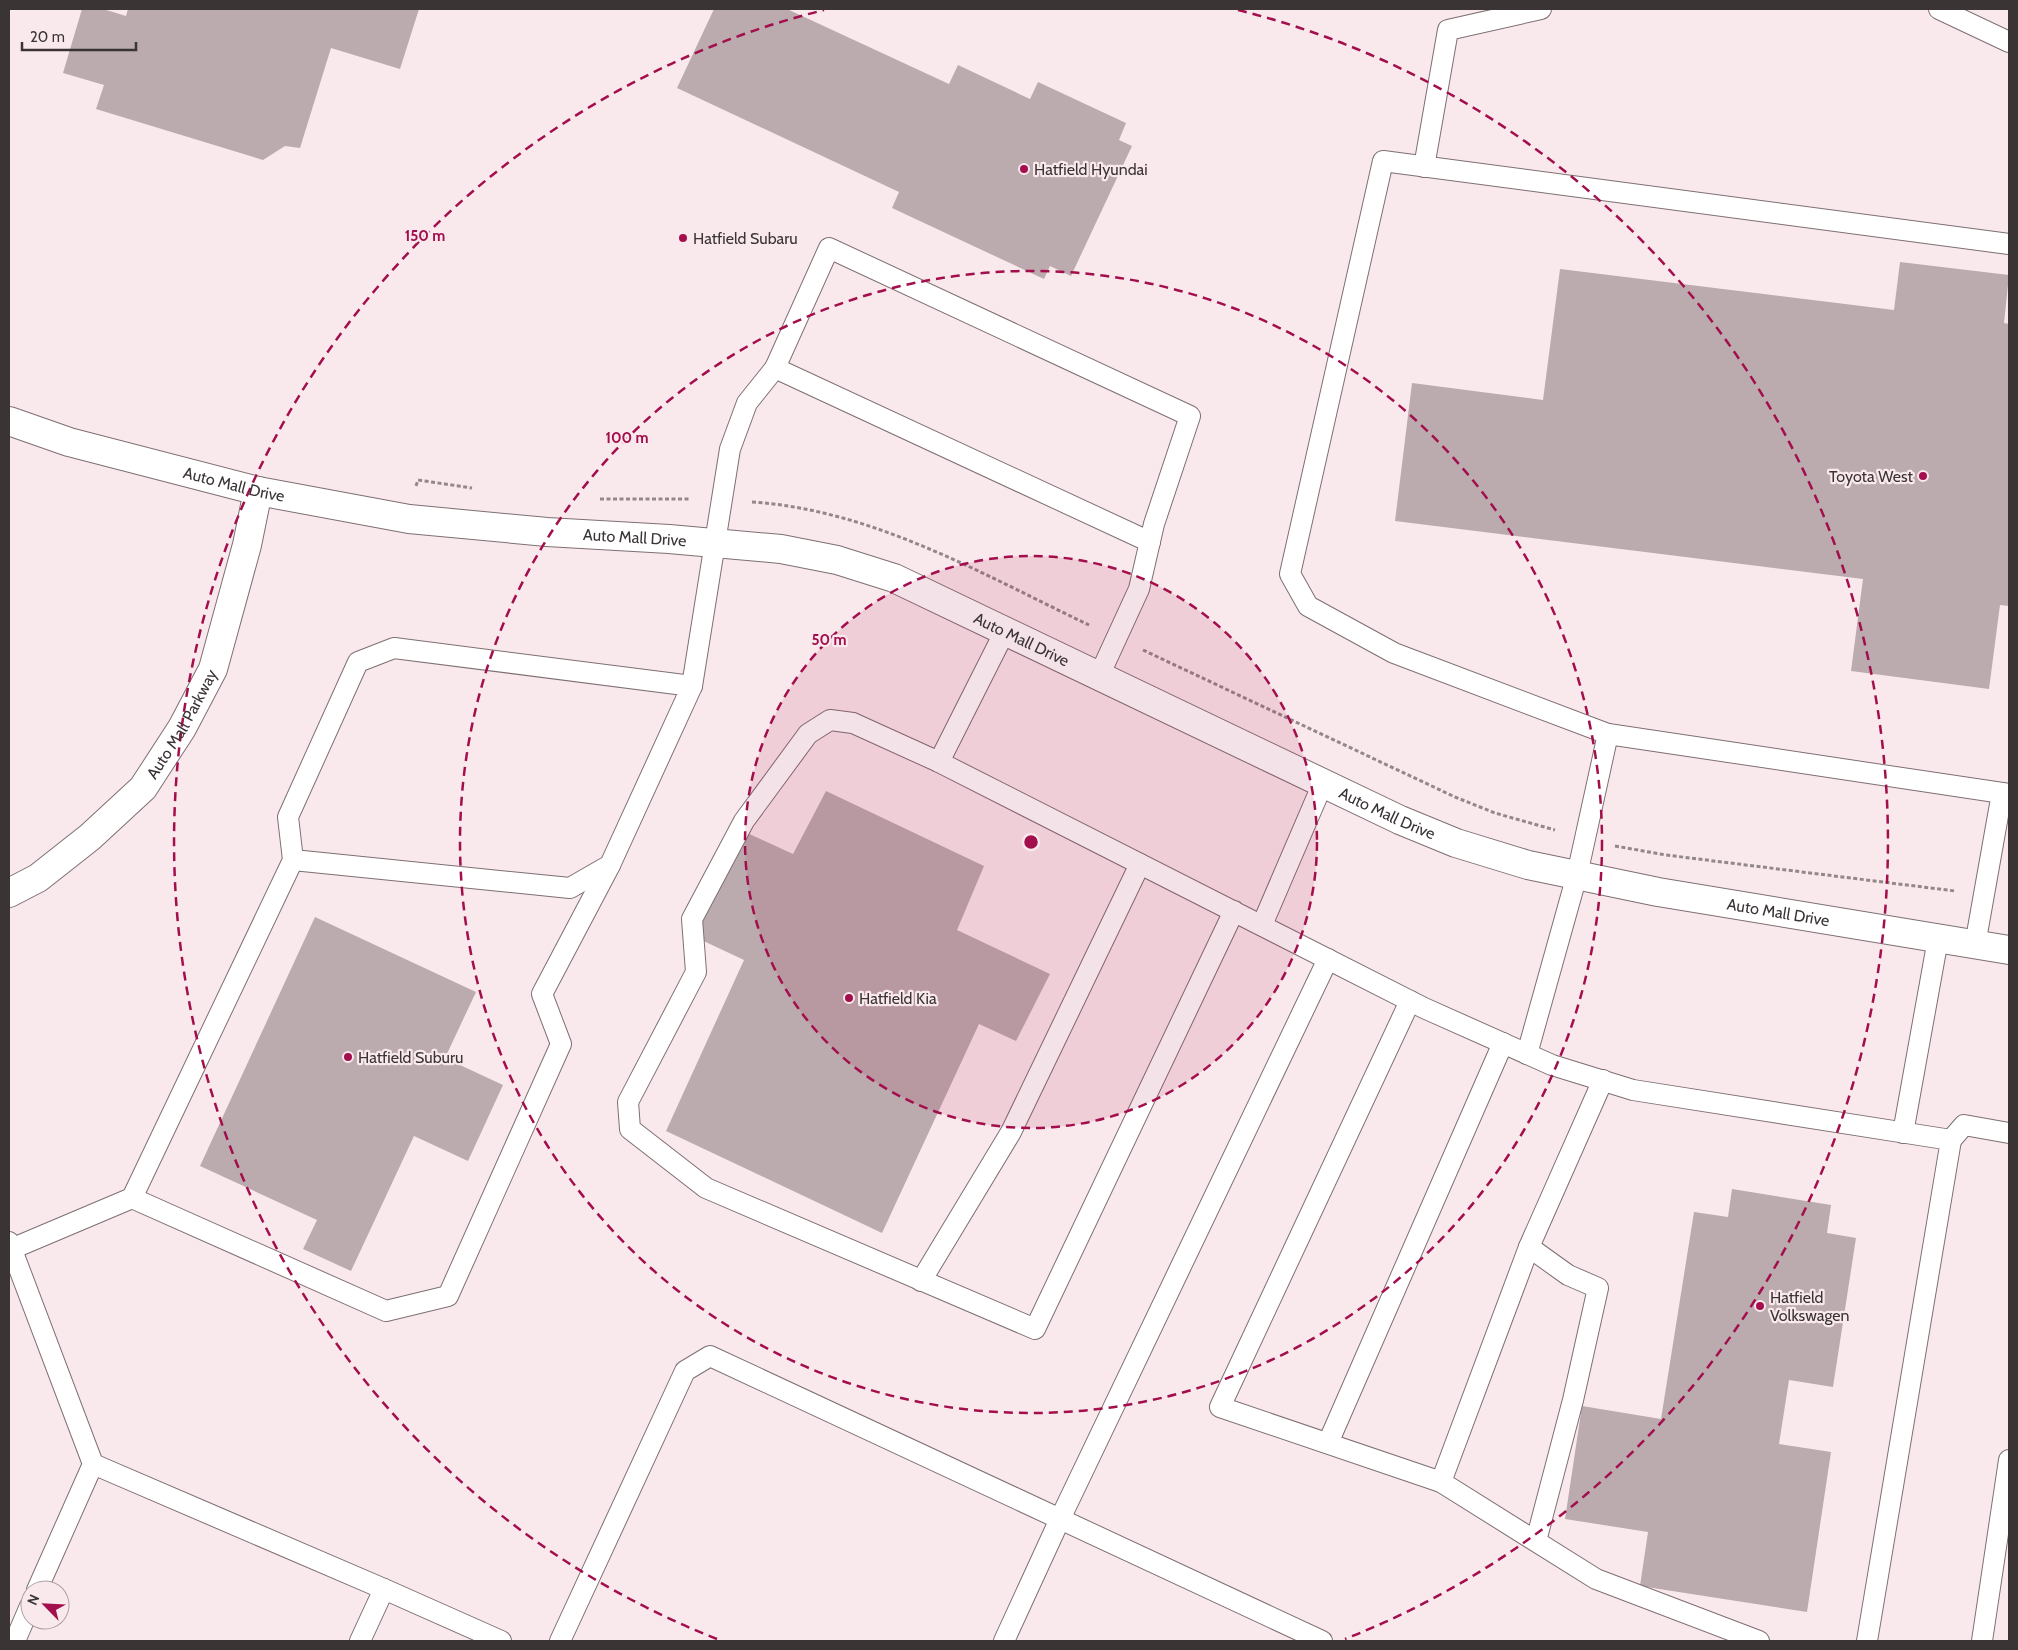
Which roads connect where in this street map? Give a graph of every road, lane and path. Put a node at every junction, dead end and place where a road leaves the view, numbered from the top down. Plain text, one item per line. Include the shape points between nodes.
1 (1541, 9) edge
2 (1939, 9) edge
3 (2009, 42) edge
4 (1424, 167) junction
5 (2009, 244) edge
6 (775, 368) junction
7 (9, 422) edge
8 (473, 489) dead end
9 (258, 491) junction
10 (596, 499) dead end
11 (721, 500) junction
12 (409, 519) junction
13 (1150, 542) junction
14 (714, 544) junction
15 (1005, 631) junction
16 (1117, 638) junction
17 (1099, 676) junction
18 (692, 686) junction
19 (1608, 734) junction
20 (939, 762) junction
21 (1323, 784) junction
22 (2006, 793) edge
23 (1585, 839) junction
24 (293, 860) junction
25 (1140, 864) junction
26 (610, 865) junction
27 (1577, 875) junction
28 (9, 893) edge
29 (1984, 895) junction
30 (1234, 911) junction
31 (1262, 925) junction
32 (1938, 939) junction
33 (1975, 945) junction
34 (2009, 950) edge
35 (1328, 959) junction
36 (1410, 1001) junction
37 (1503, 1043) junction
38 (1527, 1054) junction
39 (1602, 1080) junction
40 (1903, 1133) junction
41 (2009, 1133) edge
42 (1951, 1140) junction
43 (132, 1198) junction
44 (9, 1247) edge
45 (1529, 1247) junction
46 (921, 1281) junction
47 (1328, 1443) junction
48 (2009, 1460) edge
49 (93, 1464) junction
50 (1441, 1482) junction
51 (1060, 1519) junction
52 (1536, 1541) junction
53 (41, 1580) edge
54 (384, 1589) junction
55 (20, 1629) edge
56 (15, 1641) edge
57 (360, 1641) edge
58 (501, 1641) edge
59 (560, 1641) edge
60 (1004, 1641) edge
61 (1322, 1641) edge
62 (1759, 1641) edge
63 (1867, 1641) edge
64 (1982, 1641) edge

1 - 4 lane via 1448,30
2 - 3 lane
4 - 5 lane
4 - 19 lane via 1383,161 1290,574 1308,606 1394,653
6 - 11 lane via 747,403 730,449
6 - 13 lane
6 - 13 lane via 829,248 1190,416
7 - 9 street, Auto Mall Drive via 69,442
8 - 12 path via 418,480
9 - 12 street, Auto Mall Drive
9 - 28 street, Auto Mall Parkway via 247,545 213,669 182,728 143,788 83,843 38,878
10 - 11 path
11 - 14 lane
11 - 16 path via 779,504 864,524 924,546
12 - 14 street, Auto Mall Drive
13 - 16 lane via 1139,589
14 - 15 street, Auto Mall Drive via 781,549 838,560 894,578
14 - 18 lane
15 - 17 street, Auto Mall Drive
15 - 20 lane
16 - 17 lane
16 - 23 path via 1454,797 1495,813
17 - 21 street, Auto Mall Drive
18 - 24 lane via 394,648 358,662 288,817
18 - 26 lane
19 - 22 lane
19 - 23 lane
20 - 25 lane
20 - 46 lane via 853,723 830,720 808,734 744,821 692,919 696,972 628,1102 630,1128 706,1188
21 - 27 street, Auto Mall Drive via 1456,843 1528,865
21 - 31 lane
22 - 29 lane
23 - 27 lane
23 - 29 path via 1666,855
24 - 26 lane via 570,888
24 - 43 lane
25 - 30 lane
25 - 46 lane via 1011,1132
26 - 43 lane via 542,994 561,1044 448,1296 386,1311
27 - 32 street, Auto Mall Drive via 1658,892
27 - 38 lane
29 - 33 lane
30 - 31 lane
30 - 46 lane via 1035,1329
31 - 35 lane
32 - 33 street, Auto Mall Drive
32 - 40 lane
33 - 34 street, Auto Mall Drive
35 - 36 lane
35 - 51 lane
36 - 37 lane
36 - 47 lane via 1220,1406
37 - 38 lane
37 - 47 lane
38 - 39 lane
39 - 40 lane via 1633,1090
39 - 45 lane
40 - 42 lane
41 - 42 lane via 1964,1125
42 - 63 lane
43 - 44 lane
44 - 49 lane
45 - 50 lane
45 - 52 lane via 1568,1275 1598,1288
47 - 50 lane
48 - 64 lane
49 - 53 lane
49 - 54 lane
50 - 52 lane
51 - 59 lane via 710,1356 685,1371
51 - 60 lane
51 - 61 lane
52 - 62 lane via 1596,1579
54 - 57 lane
54 - 58 lane
55 - 56 lane

